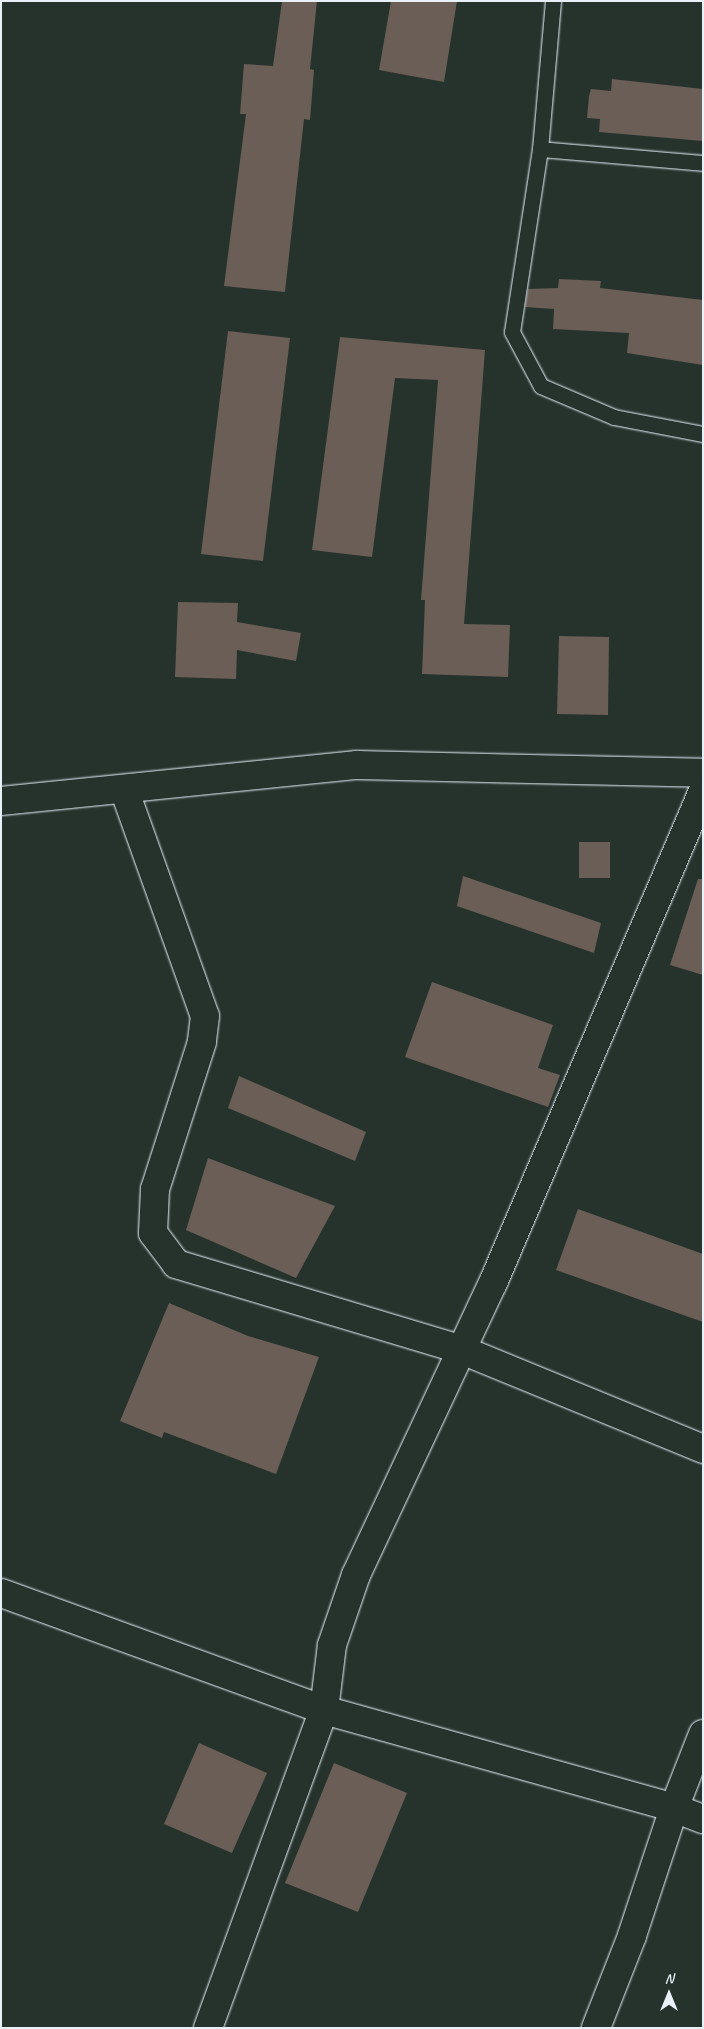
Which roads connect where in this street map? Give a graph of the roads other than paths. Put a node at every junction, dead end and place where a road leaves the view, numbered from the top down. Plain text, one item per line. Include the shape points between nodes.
1 (553, 1) edge
2 (540, 149) junction
3 (703, 163) edge
4 (703, 434) edge
5 (703, 773) edge
6 (124, 789) junction
7 (703, 791) edge
8 (1, 801) edge
9 (462, 1350) junction
10 (703, 1449) edge
11 (1, 1593) edge
12 (324, 1710) junction
13 (703, 1734) edge
14 (674, 1808) junction
15 (703, 1819) edge
16 (208, 2028) edge
17 (596, 2028) edge

1 - 2 lane
2 - 3 lane
2 - 4 lane via 512,332 541,386 614,417
5 - 6 street via 357,765
6 - 8 street
6 - 9 street via 205,1016 202,1042 155,1189 153,1233 176,1264
7 - 9 street
9 - 10 street
9 - 12 street via 356,1575 332,1645
11 - 12 street
12 - 14 street
12 - 16 street
13 - 14 street
14 - 15 street
14 - 17 street via 632,1936

